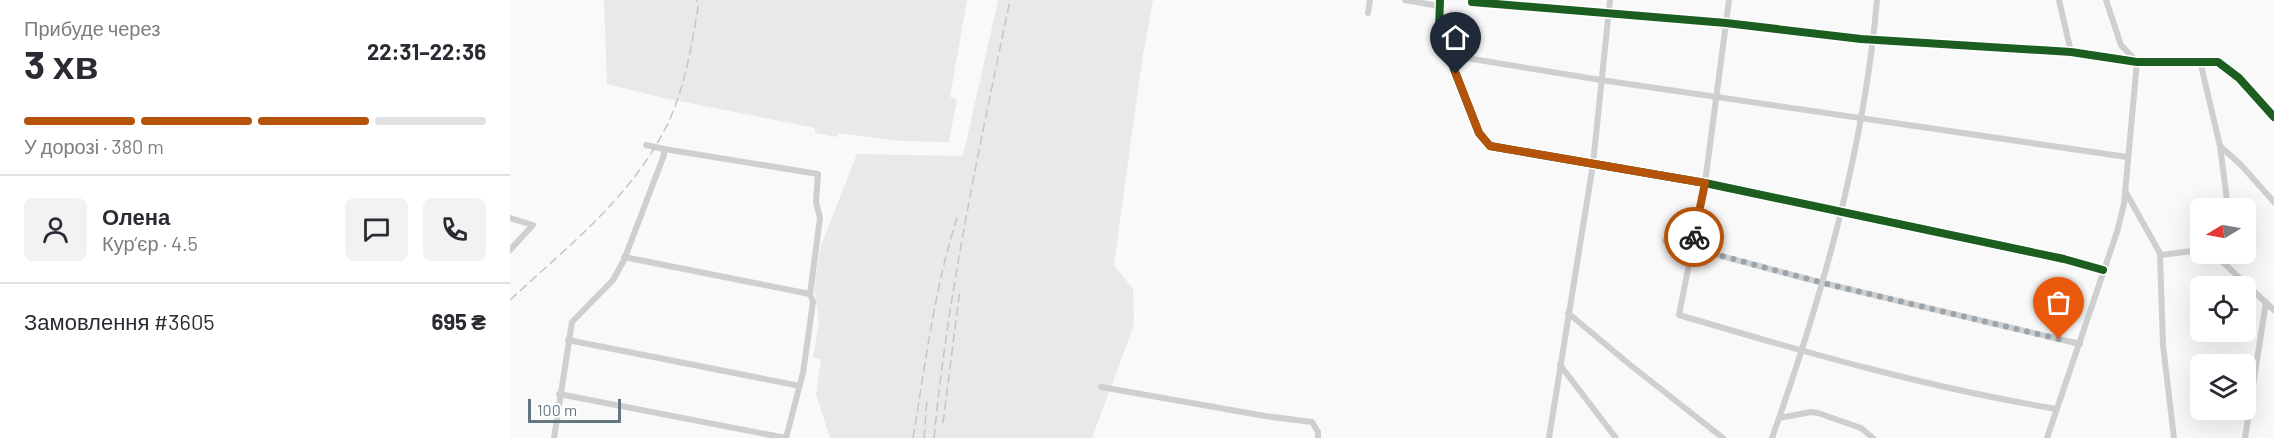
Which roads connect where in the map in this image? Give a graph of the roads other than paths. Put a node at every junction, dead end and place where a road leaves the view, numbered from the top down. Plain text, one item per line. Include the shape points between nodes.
1 (1370, 0) edge
2 (1405, 0) edge
3 (1610, 0) edge
4 (1729, 0) edge
5 (1877, 0) edge
6 (2059, 0) edge
7 (2106, 0) edge
8 (1472, 2) dead end
9 (1439, 3) edge
10 (1368, 13) dead end
11 (1608, 14) junction
12 (1726, 23) junction
13 (1874, 39) junction
14 (2071, 52) junction
15 (1448, 55) junction
16 (2200, 61) junction
17 (2137, 62) junction
18 (1601, 80) junction
19 (1715, 97) junction
20 (1861, 117) junction
21 (2274, 117) edge
22 (646, 145) dead end
23 (2220, 147) junction
24 (664, 149) junction
25 (2127, 157) junction
26 (1593, 164) junction
27 (1705, 183) junction
28 (2125, 190) junction
29 (2227, 198) edge
30 (2274, 202) edge
31 (1840, 212) junction
32 (510, 218) edge
33 (1665, 241) dead end
34 (1692, 248) junction
35 (510, 250) edge
36 (2190, 251) edge
37 (2160, 254) junction
38 (624, 257) junction
39 (2225, 264) edge
40 (2103, 270) junction
41 (1823, 283) junction
42 (810, 294) junction
43 (2266, 302) junction
44 (2274, 310) edge
45 (1569, 313) junction
46 (568, 340) junction
47 (2080, 344) junction
48 (1803, 352) junction
49 (1560, 365) junction
50 (800, 386) junction
51 (1101, 387) dead end
52 (560, 393) junction
53 (2057, 409) junction
54 (1779, 418) junction
55 (554, 438) edge
56 (786, 438) edge
57 (1318, 438) edge
58 (1549, 438) edge
59 (1616, 438) edge
60 (1723, 438) edge
61 (1772, 438) edge
62 (1873, 438) edge
63 (2047, 438) edge
64 (2174, 438) edge
65 (2245, 438) edge

1 - 10 street
2 - 9 street
3 - 11 street
4 - 12 street
5 - 13 street
6 - 14 street
7 - 17 street via 2121,45
8 - 11 street
9 - 15 street via 1438,31
11 - 12 street
11 - 18 street
12 - 13 street
12 - 19 street
13 - 14 street
13 - 20 street
14 - 17 street
15 - 18 street
15 - 26 street via 1479,133 1490,146
16 - 17 street
16 - 21 street via 2218,62 2239,78
16 - 23 street
17 - 25 street
18 - 19 street
18 - 26 street
19 - 20 street
19 - 27 street
20 - 25 street
20 - 31 street
22 - 24 street
23 - 29 street
23 - 30 street
24 - 38 street
24 - 42 street via 818,174 816,202 820,218
25 - 28 street
26 - 27 street
26 - 45 street
27 - 31 street
27 - 34 street
28 - 37 street
28 - 40 street via 2117,232
31 - 40 street
31 - 41 street
32 - 35 street via 533,225
33 - 34 street
34 - 41 street
34 - 48 street via 1679,315
36 - 37 street
37 - 64 street via 2163,345
38 - 42 street
38 - 46 street via 613,280 572,322
39 - 43 street
40 - 47 street
41 - 47 street
41 - 48 street
42 - 50 street via 813,302
43 - 44 street
43 - 65 street
45 - 49 street
45 - 60 street
46 - 50 street
46 - 52 street
47 - 53 street
48 - 53 street via 1989,398
48 - 54 street
49 - 58 street
49 - 59 street
50 - 56 street
51 - 57 street via 1312,422
52 - 55 street
52 - 56 street
53 - 63 street
54 - 61 street
54 - 62 street via 1811,411 1861,428

